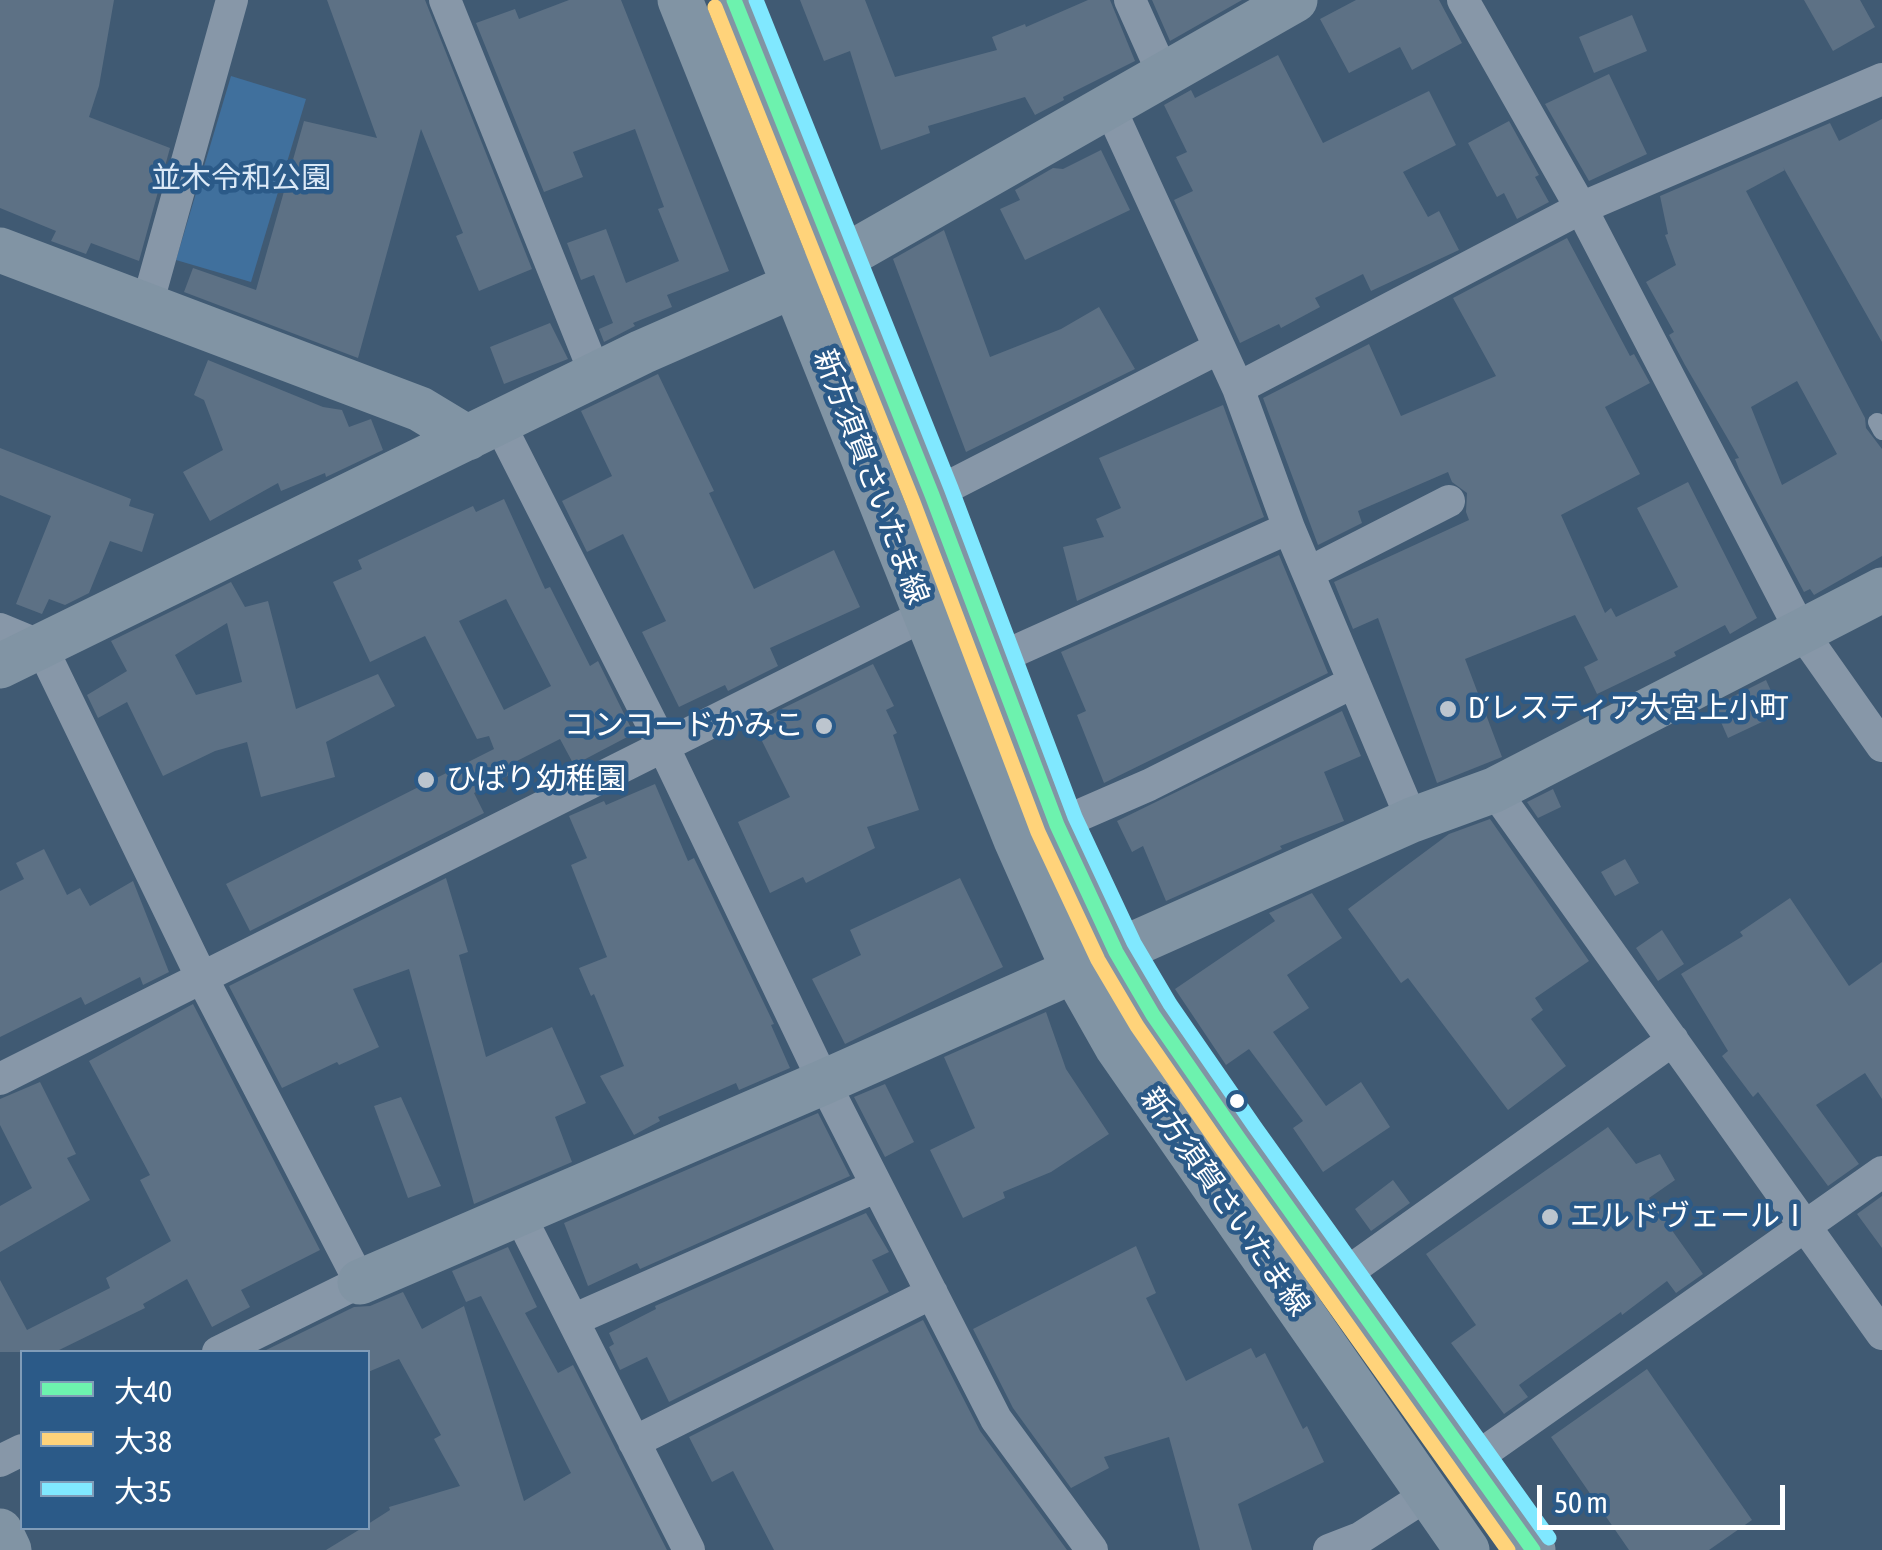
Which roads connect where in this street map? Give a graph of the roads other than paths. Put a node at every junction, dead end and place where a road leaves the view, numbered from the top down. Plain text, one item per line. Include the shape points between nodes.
1 (232, 0) edge
2 (445, 0) edge
3 (680, 0) edge
4 (734, 0) edge
5 (1130, 0) edge
6 (1295, 0) edge
7 (1463, 0) edge
8 (1164, 76) junction
9 (1882, 79) edge
10 (1109, 106) junction
11 (1581, 208) junction
12 (0, 250) edge
13 (837, 259) junction
14 (795, 286) junction
15 (146, 305) junction
16 (1219, 348) junction
17 (596, 376) junction
18 (1238, 388) junction
19 (484, 430) junction
20 (932, 495) junction
21 (1449, 501) dead end
22 (1289, 528) junction
23 (1308, 573) junction
24 (1882, 590) edge
25 (926, 615) junction
26 (0, 629) edge
27 (1801, 631) junction
28 (41, 646) junction
29 (995, 660) junction
30 (0, 666) edge
31 (1354, 682) junction
32 (663, 746) junction
33 (1882, 746) edge
34 (1494, 790) junction
35 (1412, 820) junction
36 (1057, 825) junction
37 (1116, 952) junction
38 (1074, 971) junction
39 (201, 976) junction
40 (1673, 1040) junction
41 (0, 1079) edge
42 (824, 1082) junction
43 (1882, 1172) edge
44 (877, 1186) junction
45 (518, 1212) junction
46 (1806, 1226) junction
47 (1338, 1279) junction
48 (360, 1282) junction
49 (932, 1294) junction
50 (572, 1320) junction
51 (1882, 1334) edge
52 (222, 1350) edge
53 (634, 1442) junction
54 (1470, 1462) junction
55 (1427, 1495) junction
56 (0, 1532) edge
57 (9, 1550) edge
58 (689, 1550) edge
59 (1092, 1550) edge
60 (1329, 1550) edge
61 (1467, 1550) edge
62 (1532, 1550) edge

1 - 15 street
2 - 17 street
3 - 14 street, 新方須賀さいたま線
4 - 13 street, 新方須賀さいたま線
5 - 8 street
6 - 8 street
7 - 11 street
8 - 10 street
9 - 11 street
10 - 13 street
10 - 16 street
11 - 18 street
11 - 27 street
12 - 15 street
13 - 14 street
13 - 20 street, 新方須賀さいたま線
14 - 17 street
14 - 25 street, 新方須賀さいたま線
15 - 19 street
16 - 18 street
16 - 20 street
17 - 19 street
18 - 22 street
19 - 28 street
19 - 32 street
20 - 29 street, 新方須賀さいたま線
21 - 23 street
22 - 23 street
22 - 29 street
23 - 31 street
24 - 27 street
25 - 32 street
25 - 38 street, 新方須賀さいたま線
26 - 28 street
27 - 33 street
27 - 34 street
28 - 30 street
28 - 39 street
29 - 36 street, 新方須賀さいたま線
31 - 35 street
31 - 36 street
32 - 39 street
32 - 42 street
34 - 35 street
34 - 40 street
35 - 37 street
36 - 37 street, 新方須賀さいたま線
37 - 38 street
37 - 47 street, 新方須賀さいたま線 via 1153,1016
38 - 42 street
38 - 55 street, 新方須賀さいたま線 via 1117,1047
39 - 41 street
39 - 48 street
40 - 46 street
40 - 47 street
42 - 44 street
42 - 45 street
43 - 46 street
44 - 49 street
44 - 50 street
45 - 48 street
45 - 50 street
46 - 51 street
46 - 54 street
47 - 54 street, 新方須賀さいたま線
48 - 52 street
49 - 53 street
49 - 59 street via 996,1418
50 - 53 street
53 - 58 street
54 - 62 street, 新方須賀さいたま線
55 - 60 street
55 - 61 street, 新方須賀さいたま線
56 - 57 street

